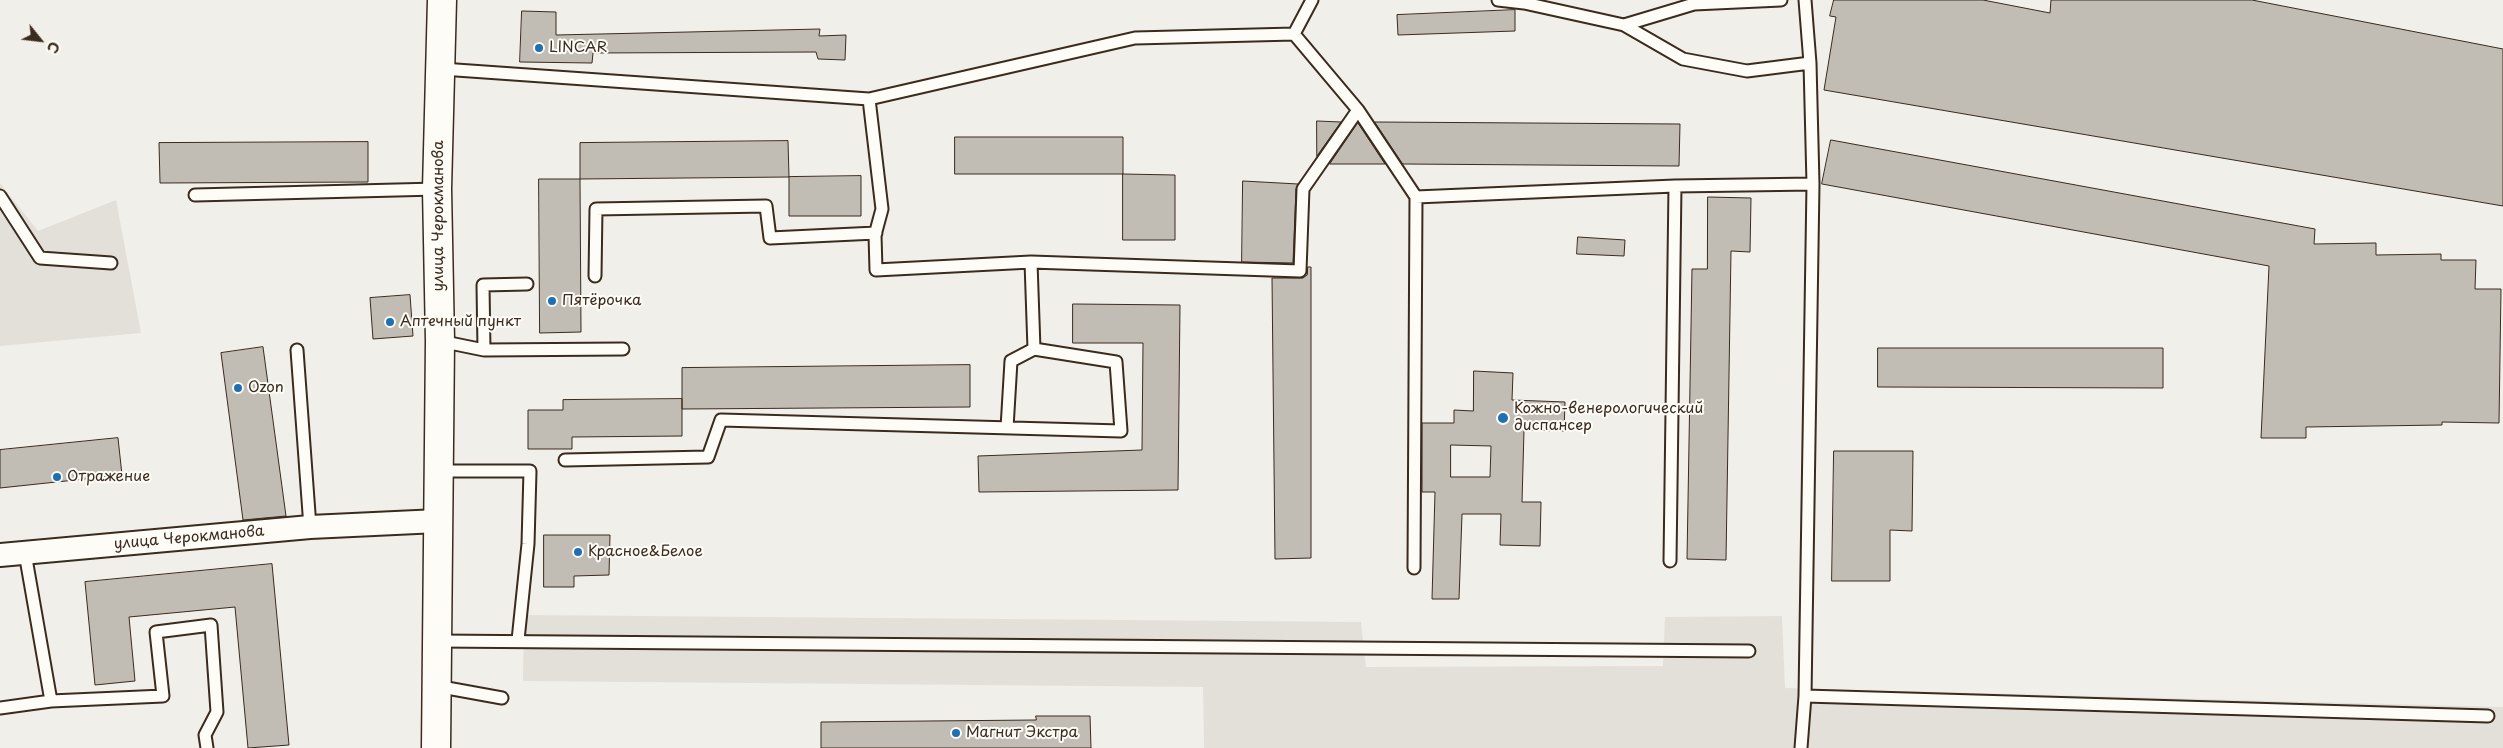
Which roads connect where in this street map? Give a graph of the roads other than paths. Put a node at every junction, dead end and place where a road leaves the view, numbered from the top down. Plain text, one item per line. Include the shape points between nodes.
1 (442, 0) edge
2 (1312, 0) edge
3 (1498, 0) edge
4 (1781, 0) edge
5 (1805, 0) edge
6 (1624, 25) junction
7 (1294, 34) junction
8 (1810, 63) junction
9 (442, 69) junction
10 (869, 99) junction
11 (1358, 110) junction
12 (1813, 184) junction
13 (1675, 186) junction
14 (437, 189) junction
15 (194, 195) dead end
16 (0, 196) edge
17 (1416, 197) junction
18 (876, 233) junction
19 (1031, 262) junction
20 (111, 263) dead end
21 (595, 276) dead end
22 (527, 284) dead end
23 (440, 341) junction
24 (1034, 348) junction
25 (623, 349) dead end
26 (297, 350) dead end
27 (484, 350) junction
28 (1007, 428) junction
29 (565, 460) dead end
30 (438, 471) junction
31 (438, 521) junction
32 (310, 527) junction
33 (25, 553) junction
34 (0, 555) edge
35 (1670, 561) dead end
36 (1414, 568) dead end
37 (518, 640) junction
38 (436, 641) junction
39 (1749, 651) dead end
40 (436, 686) junction
41 (1805, 696) junction
42 (502, 698) dead end
43 (51, 701) junction
44 (0, 708) edge
45 (2488, 716) dead end
46 (207, 748) edge
47 (436, 748) edge
48 (1801, 748) edge

1 - 9 street, улица Черокманова
2 - 7 lane
3 - 6 lane
4 - 6 lane via 1694,4
5 - 8 lane
6 - 8 lane via 1683,59 1747,71
7 - 10 lane via 1136,38
7 - 11 lane
8 - 12 lane
9 - 10 lane
9 - 14 street, улица Черокманова
10 - 18 lane via 882,209
11 - 17 lane
11 - 19 lane via 1304,189 1300,272
12 - 13 lane
12 - 41 lane
13 - 17 lane
13 - 35 lane
14 - 15 lane
14 - 23 street, улица Черокманова
16 - 20 lane via 40,258
17 - 36 lane
18 - 19 lane via 876,270
18 - 21 lane via 770,238 766,206 596,209
19 - 24 lane
22 - 27 lane via 483,285
23 - 27 lane
23 - 30 street, улица Черокманова
24 - 28 lane via 1011,361
24 - 28 lane via 1116,362 1122,431
25 - 27 lane
26 - 32 lane
28 - 29 lane via 721,420 708,458
30 - 31 street, улица Черокманова
30 - 37 lane via 530,470 528,544
31 - 32 street, улица Черокманова
31 - 38 street, улица Черокманова
32 - 33 street, улица Черокманова
33 - 34 street, улица Черокманова
33 - 43 lane
37 - 38 lane
37 - 39 lane
38 - 40 street, улица Черокманова
40 - 42 lane
40 - 47 street, улица Черокманова
41 - 45 lane
41 - 48 lane
43 - 44 lane
43 - 46 lane via 163,696 156,632 211,625 217,712 205,735

